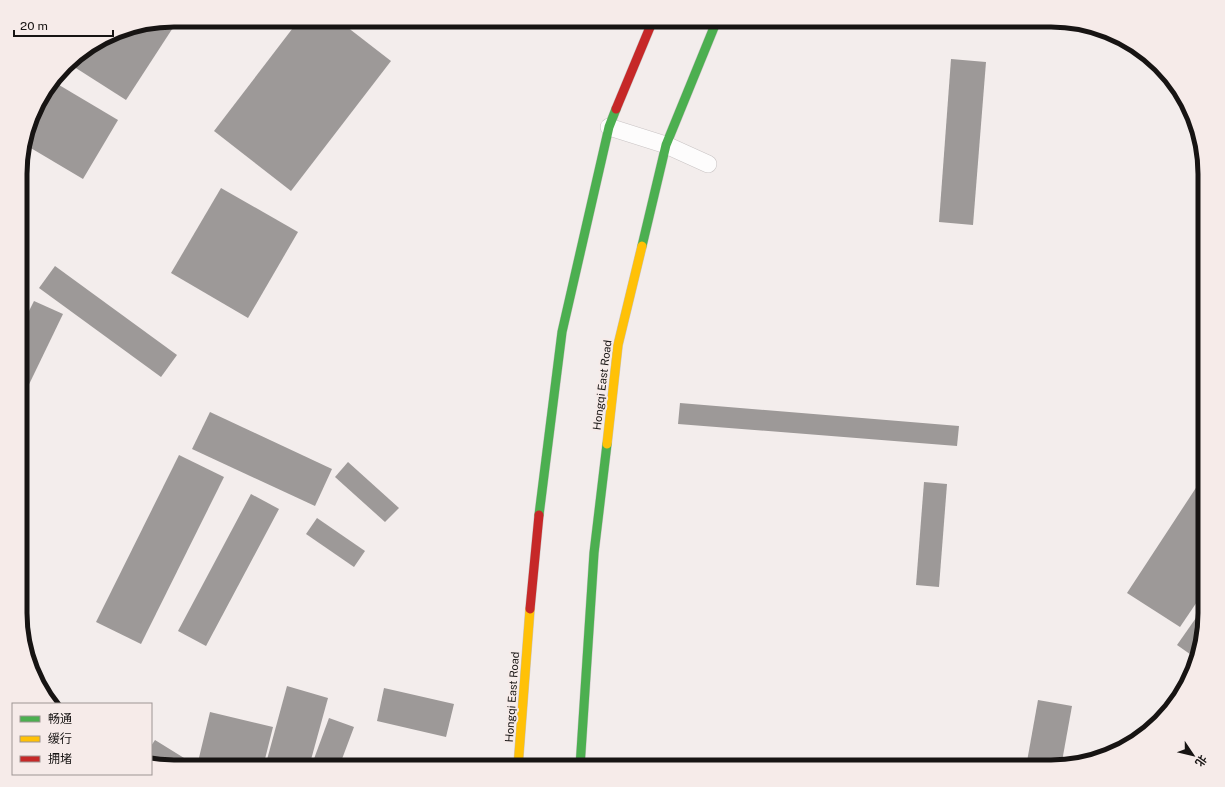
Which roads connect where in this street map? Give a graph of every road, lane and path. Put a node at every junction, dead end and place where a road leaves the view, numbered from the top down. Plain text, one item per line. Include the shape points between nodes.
1 (650, 27) edge
2 (714, 27) edge
3 (609, 127) junction
4 (666, 145) junction
5 (708, 164) dead end
6 (519, 760) edge
7 (580, 760) edge

1 - 3 main road, Hongqi East Road
2 - 4 main road, Hongqi East Road
3 - 4 lane
3 - 6 main road, Hongqi East Road via 562,332 535,547
4 - 5 lane
4 - 7 main road, Hongqi East Road via 618,345 594,553

